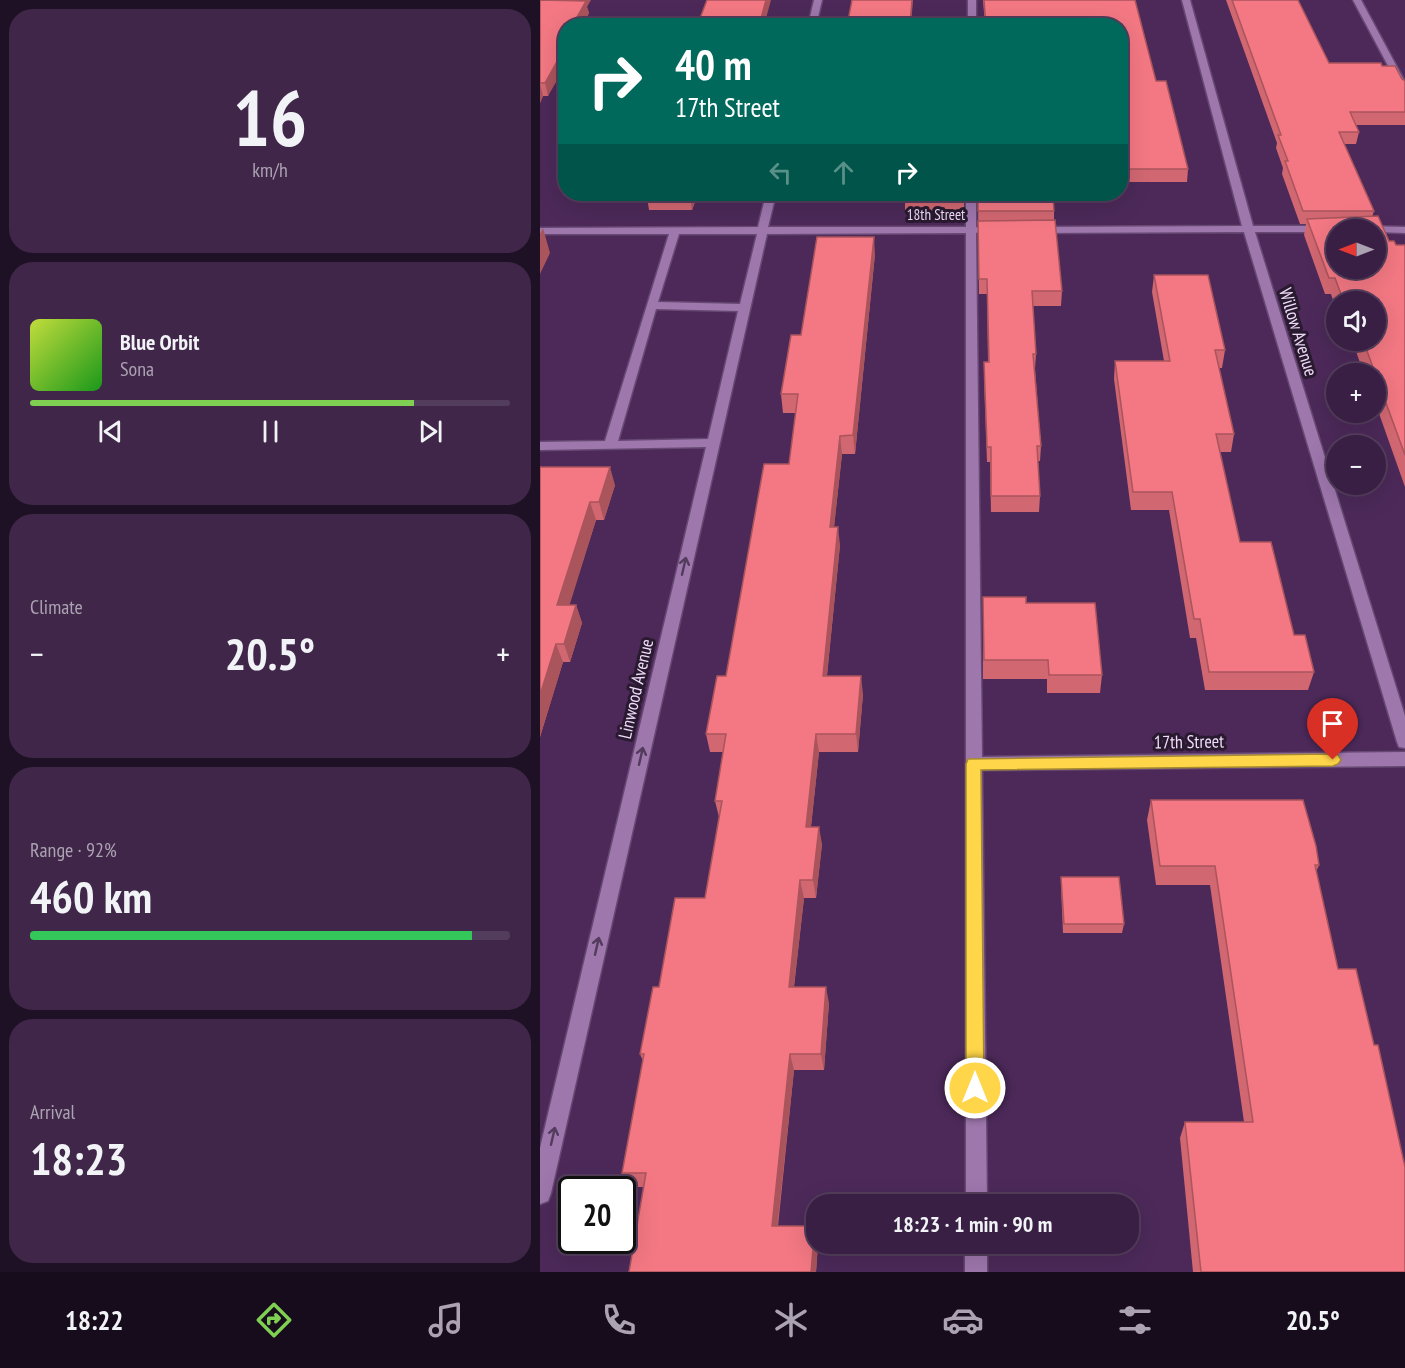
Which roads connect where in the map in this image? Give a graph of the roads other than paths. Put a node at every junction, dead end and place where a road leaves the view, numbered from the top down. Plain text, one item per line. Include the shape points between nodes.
1 (818, 0) edge
2 (972, 0) edge
3 (1186, 0) edge
4 (1357, 0) edge
5 (814, 18) edge
6 (972, 18) edge
7 (1405, 90) edge
8 (769, 201) edge
9 (971, 201) edge
10 (1248, 228) junction
11 (1326, 229) edge
12 (971, 230) junction
13 (994, 230) edge
14 (1029, 230) edge
15 (1386, 230) edge
16 (1405, 230) edge
17 (540, 231) edge
18 (675, 231) junction
19 (762, 232) junction
20 (651, 305) junction
21 (744, 308) junction
22 (713, 443) junction
23 (610, 445) junction
24 (540, 446) edge
25 (1405, 742) edge
26 (1405, 759) edge
27 (973, 764) junction
28 (540, 1193) edge
29 (976, 1194) edge
30 (976, 1254) edge
31 (976, 1272) edge

1 - 5 street
2 - 6 street
3 - 10 street, Willow Avenue
4 - 7 street
8 - 19 street, Linwood Avenue
9 - 12 street
10 - 11 street
10 - 14 street
10 - 25 street, Willow Avenue
12 - 13 street, 18th Street
12 - 19 street, 18th Street
12 - 27 street
15 - 16 street
17 - 18 street, 18th Street
18 - 19 street, 18th Street
18 - 20 street
19 - 21 street, Linwood Avenue
20 - 21 street
20 - 23 street
21 - 22 street, Linwood Avenue
22 - 23 street
28 -> 22 street, Linwood Avenue
23 - 24 street
26 - 27 street, 17th Street
27 - 29 street
30 - 31 street

